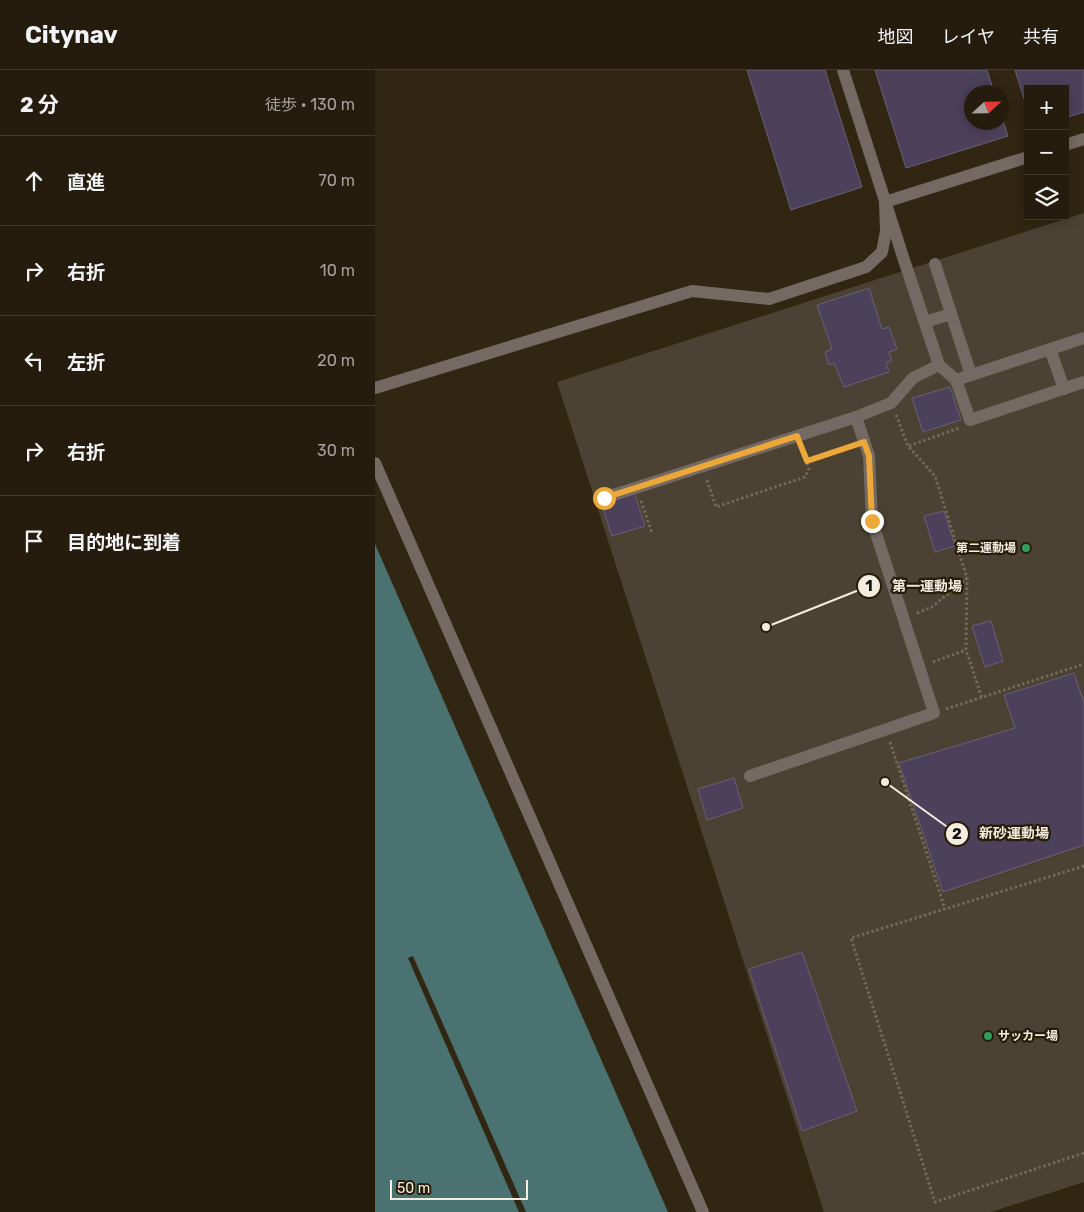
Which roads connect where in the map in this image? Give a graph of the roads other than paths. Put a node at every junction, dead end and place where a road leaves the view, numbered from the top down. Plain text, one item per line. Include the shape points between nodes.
1 (843, 70) edge
2 (1084, 139) edge
3 (1069, 144) edge
4 (1024, 158) edge
5 (935, 264) dead end
6 (951, 314) junction
7 (925, 322) junction
8 (1084, 338) edge
9 (1050, 349) junction
10 (939, 365) junction
11 (971, 375) junction
12 (956, 380) junction
13 (1084, 382) edge
14 (375, 388) edge
15 (1064, 389) junction
16 (856, 417) junction
17 (375, 463) edge
18 (604, 498) dead end
19 (750, 776) dead end
20 (703, 1212) edge

1 - 7 lane, bridge
2 - 3 lane
4 - 14 lane via 885,202 886,231 882,252 866,267 769,299 692,291
5 - 6 lane
6 - 7 lane
6 - 11 lane
7 - 10 lane
8 - 9 lane
9 - 11 lane
9 - 15 lane
10 - 12 lane
10 - 16 lane via 913,378 891,403
11 - 12 lane
12 - 15 lane via 970,420
13 - 15 lane
16 - 18 lane
16 - 19 lane via 869,456 872,521 934,713
17 - 20 lane

